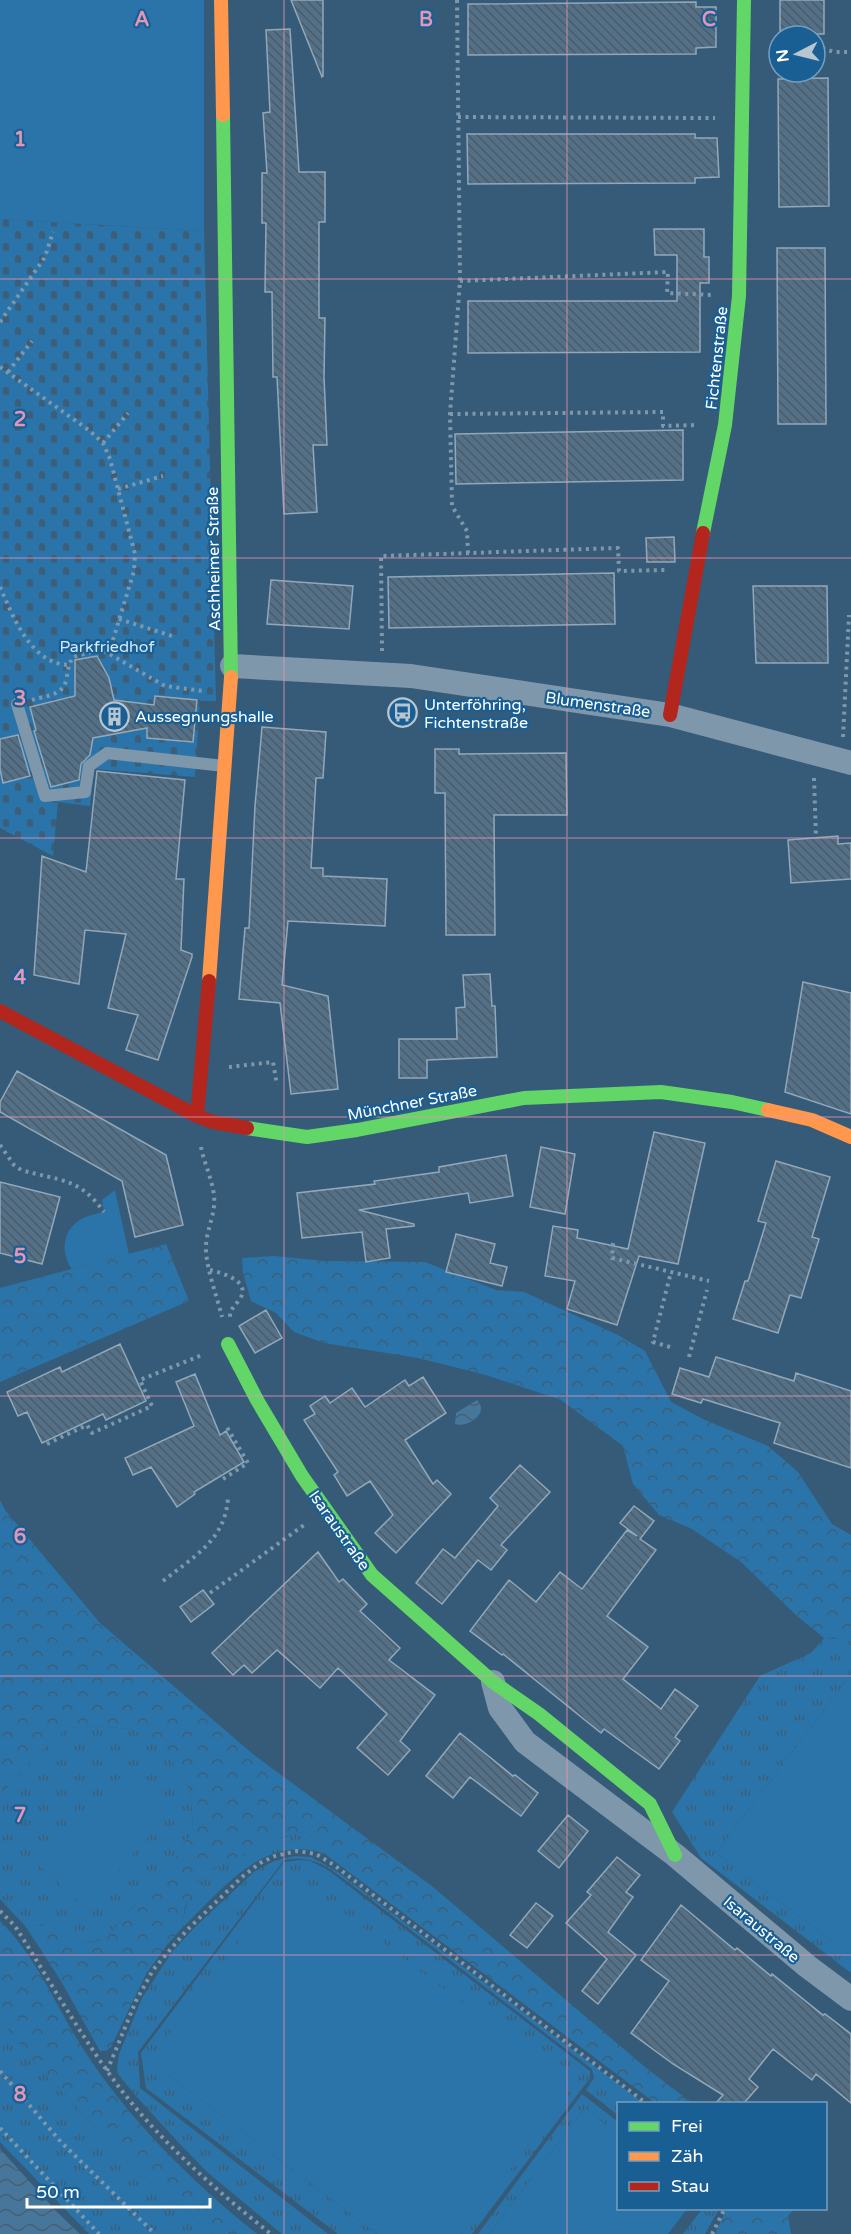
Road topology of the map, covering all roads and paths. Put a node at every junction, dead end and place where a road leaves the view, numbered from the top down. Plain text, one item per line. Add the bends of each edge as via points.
1 (221, 0) edge
2 (457, 0) edge
3 (744, 0) edge
4 (827, 50) edge
5 (851, 52) edge
6 (458, 117) junction
7 (743, 118) junction
8 (53, 232) dead end
9 (460, 282) junction
10 (739, 296) junction
11 (0, 322) edge
12 (32, 341) dead end
13 (0, 367) edge
14 (8, 372) junction
15 (128, 413) dead end
16 (450, 414) junction
17 (725, 425) junction
18 (103, 443) junction
19 (163, 476) dead end
20 (118, 489) junction
21 (468, 553) junction
22 (696, 569) junction
23 (0, 587) edge
24 (849, 615) dead end
25 (119, 619) junction
26 (176, 637) dead end
27 (109, 653) junction
28 (68, 665) junction
29 (232, 666) junction
30 (383, 673) junction
31 (231, 692) junction
32 (17, 704) joint
33 (670, 715) junction
34 (847, 753) edge
35 (225, 766) junction
36 (814, 778) dead end
37 (816, 838) dead end
38 (0, 1011) edge
39 (223, 1067) dead end
40 (277, 1085) dead end
41 (197, 1116) junction
42 (851, 1137) edge
43 (200, 1140) dead end
44 (0, 1145) edge
45 (104, 1212) dead end
46 (613, 1243) dead end
47 (210, 1270) junction
48 (671, 1272) junction
49 (709, 1281) dead end
50 (707, 1290) dead end
51 (230, 1320) dead end
52 (223, 1322) dead end
53 (228, 1344) dead end
54 (670, 1347) dead end
55 (689, 1357) dead end
56 (184, 1362) dead end
57 (225, 1424) dead end
58 (47, 1444) dead end
59 (223, 1479) dead end
60 (228, 1497) dead end
61 (306, 1524) dead end
62 (163, 1581) dead end
63 (210, 1593) dead end
64 (493, 1682) joint
65 (0, 1911) edge
66 (851, 2000) edge
67 (0, 2071) edge
68 (107, 2071) junction
69 (646, 2102) edge
70 (0, 2128) edge
71 (724, 2210) edge
72 (99, 2234) edge
73 (155, 2234) edge
74 (271, 2234) edge
75 (712, 2234) edge

1 - 29 street, Aschheimer Straße
2 - 6 path
3 - 7 street, Fichtenstraße
4 - 5 path
6 - 7 path
6 - 9 path
7 - 10 street, Fichtenstraße
8 - 11 path via 45,257
9 - 10 path via 668,272 667,293
9 - 16 path
10 - 17 street, Fichtenstraße
12 - 14 path
13 - 14 path
14 - 18 path
15 - 18 path
16 - 17 path via 663,412 663,426
16 - 21 path via 452,506 467,531
17 - 22 street, Fichtenstraße
18 - 20 path
19 - 20 path
20 - 25 path via 135,554 134,571
21 - 22 path via 618,548 619,571
21 - 30 path via 381,556
22 - 33 street, Fichtenstraße
23 - 28 path via 21,631 36,650
24 - 34 path
25 - 26 path
25 - 27 path
27 - 28 path via 84,653 73,657
27 - 31 path via 171,688
28 - 32 path via 63,690
29 - 30 street, Blumenstraße
29 - 31 street, Aschheimer Straße
30 - 33 street, Blumenstraße
31 - 35 street, Aschheimer Straße
32 - 35 lane via 45,795 85,792 89,766 107,753
33 - 34 street, Blumenstraße
35 - 41 street, Aschheimer Straße
36 - 37 path
38 - 41 street, Münchner Straße
39 - 40 path via 273,1062
41 - 42 street, Münchner Straße via 307,1137 524,1098 654,1091 732,1102 812,1120
43 - 47 path via 214,1198 206,1243
44 - 45 path via 21,1170 78,1186
46 - 48 path via 612,1258
47 - 51 path via 228,1275 241,1286 242,1293 230,1312
47 - 52 path
48 - 49 path
48 - 54 path via 653,1342
50 - 55 path
53 - 64 street, Isaraustraße via 302,1476 372,1575
56 - 58 path via 140,1380 152,1406 92,1432 87,1425
57 - 59 path via 248,1463
60 - 62 path via 228,1512 213,1541
61 - 63 path
64 - 66 street, Isaraustraße via 500,1708 525,1742 675,1856
65 - 68 path via 15,1926
67 - 73 path via 61,2142
68 - 69 path via 136,2001 169,1949 260,1863 297,1851 316,1854 334,1865
68 - 74 path via 169,2143
70 - 72 path
71 - 75 path

